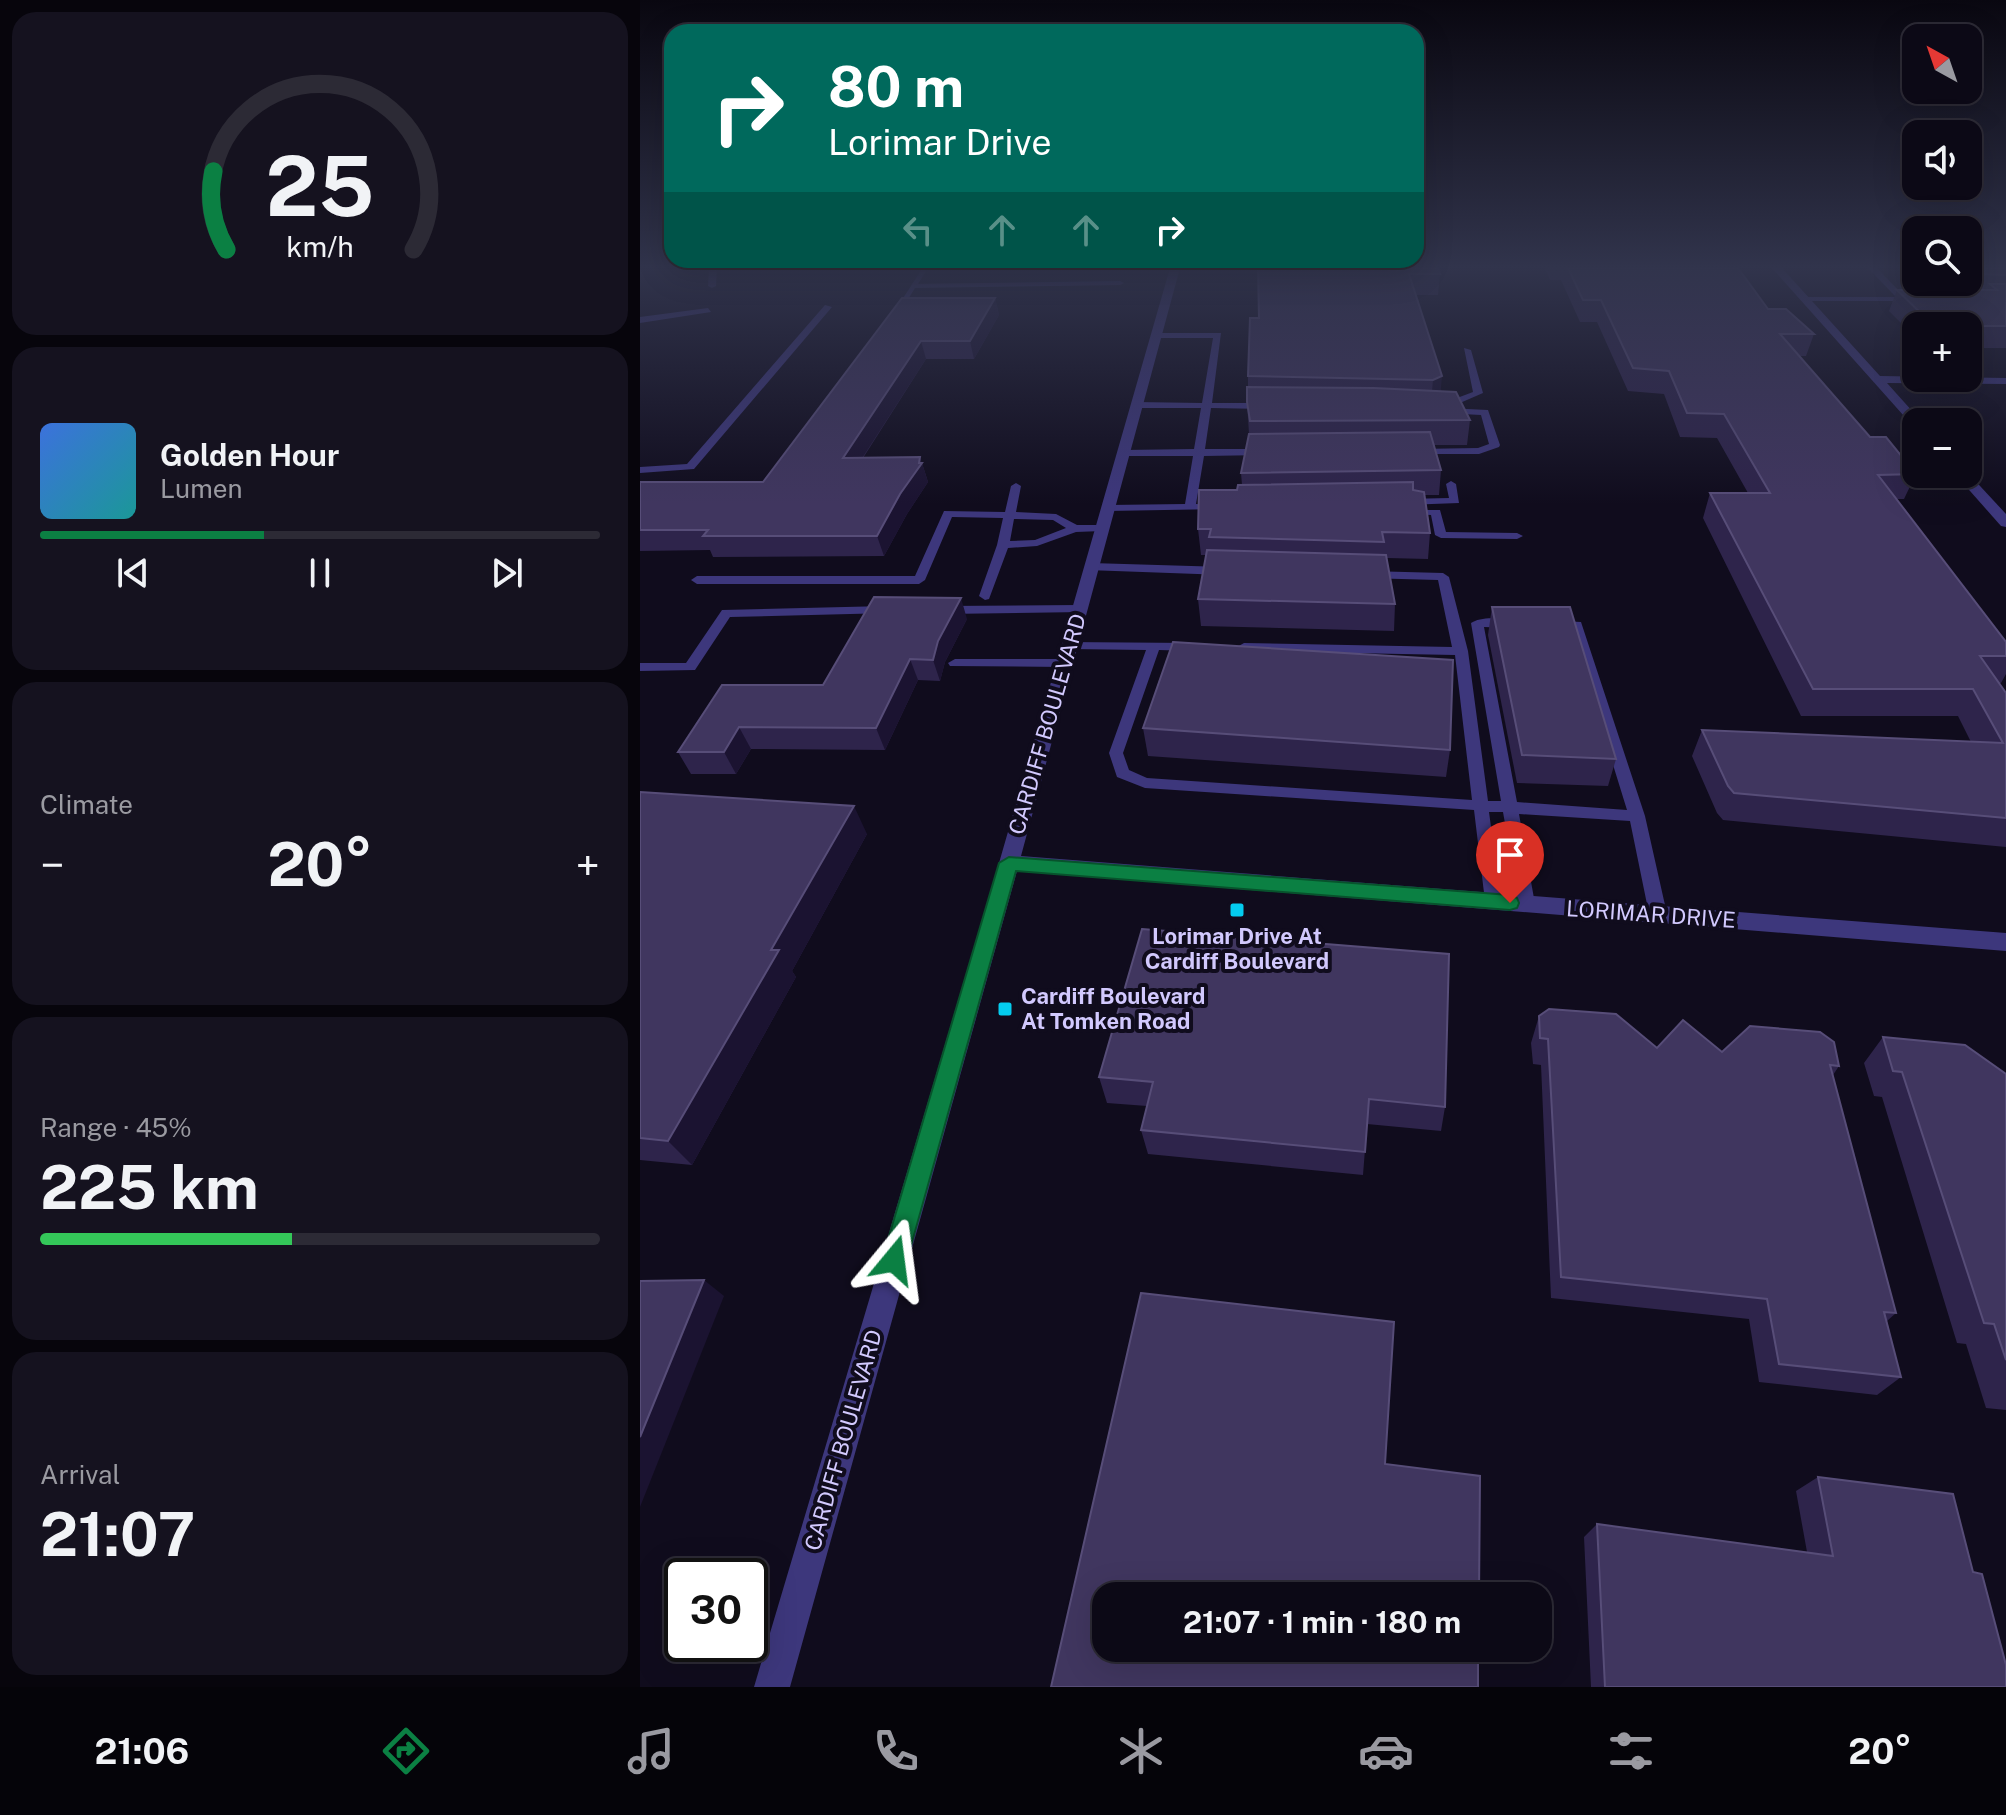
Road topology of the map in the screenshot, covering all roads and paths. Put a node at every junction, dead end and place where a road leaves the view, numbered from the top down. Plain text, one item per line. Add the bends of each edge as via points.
1 (794, 347) edge
2 (1153, 347) edge
3 (1216, 347) edge
4 (1848, 347) edge
5 (1467, 350) dead end
6 (1877, 379) junction
7 (2006, 381) edge
8 (1136, 405) junction
9 (1205, 406) junction
10 (1283, 406) edge
11 (1903, 408) edge
12 (1198, 452) junction
13 (1276, 452) edge
14 (1401, 452) edge
15 (1123, 453) junction
16 (640, 470) edge
17 (1451, 484) dead end
18 (1016, 486) dead end
19 (1975, 488) edge
20 (1235, 506) edge
21 (1190, 507) junction
22 (1108, 508) junction
23 (1009, 516) junction
24 (2006, 523) edge
25 (1102, 528) junction
26 (1075, 529) junction
27 (1517, 536) dead end
28 (1003, 545) junction
29 (1091, 567) junction
30 (1237, 571) edge
31 (1348, 574) edge
32 (697, 580) dead end
33 (985, 596) dead end
34 (1079, 609) junction
35 (897, 610) edge
36 (928, 610) edge
37 (1519, 624) edge
38 (1547, 624) edge
39 (1070, 645) junction
40 (1154, 646) junction
41 (1200, 647) edge
42 (1230, 647) edge
43 (1459, 650) junction
44 (955, 663) dead end
45 (1065, 663) junction
46 (640, 667) edge
47 (1481, 807) junction
48 (1511, 809) junction
49 (1637, 816) junction
50 (1009, 863) junction
51 (1493, 901) junction
52 (1527, 904) junction
53 (1658, 914) junction
54 (2006, 942) edge
55 (772, 1687) edge

1 - 16 lane via 690,467
2 - 8 street, CARDIFF BOULEVARD
3 - 9 lane
4 - 6 street
5 - 14 lane via 1478,393 1427,407 1485,412 1495,445 1479,451
6 - 7 street
6 - 11 street
8 - 9 lane
8 - 15 street, CARDIFF BOULEVARD
9 - 10 lane
9 - 12 lane
12 - 13 lane
12 - 15 lane
12 - 21 lane
15 - 22 street, CARDIFF BOULEVARD
17 - 27 lane via 1455,501 1391,507 1436,512 1441,535
18 - 23 lane
19 - 24 street
20 - 21 lane
21 - 22 lane
22 - 25 street, CARDIFF BOULEVARD
23 - 26 lane via 1056,517
23 - 28 lane
23 - 32 lane via 948,513 919,580
25 - 26 lane
25 - 29 street, CARDIFF BOULEVARD
26 - 28 lane via 1037,543
28 - 33 lane
29 - 30 lane
29 - 34 street, CARDIFF BOULEVARD
31 - 43 lane via 1443,577
34 - 36 lane
34 - 39 street, CARDIFF BOULEVARD
35 - 46 lane via 726,613 690,667
37 - 48 lane via 1477,623
38 - 49 lane via 1576,625
39 - 40 lane
39 - 45 street, CARDIFF BOULEVARD
40 - 41 lane
40 - 47 lane via 1116,753 1122,773 1145,783
42 - 43 lane
43 - 47 lane
44 - 45 lane
45 - 50 street, CARDIFF BOULEVARD
47 - 48 lane
47 - 51 lane
48 - 49 lane
48 - 52 lane
49 - 53 lane
50 - 51 street, LORIMAR DRIVE
50 - 55 street, CARDIFF BOULEVARD
51 - 52 street, LORIMAR DRIVE
52 - 53 street, LORIMAR DRIVE
53 - 54 street, LORIMAR DRIVE

